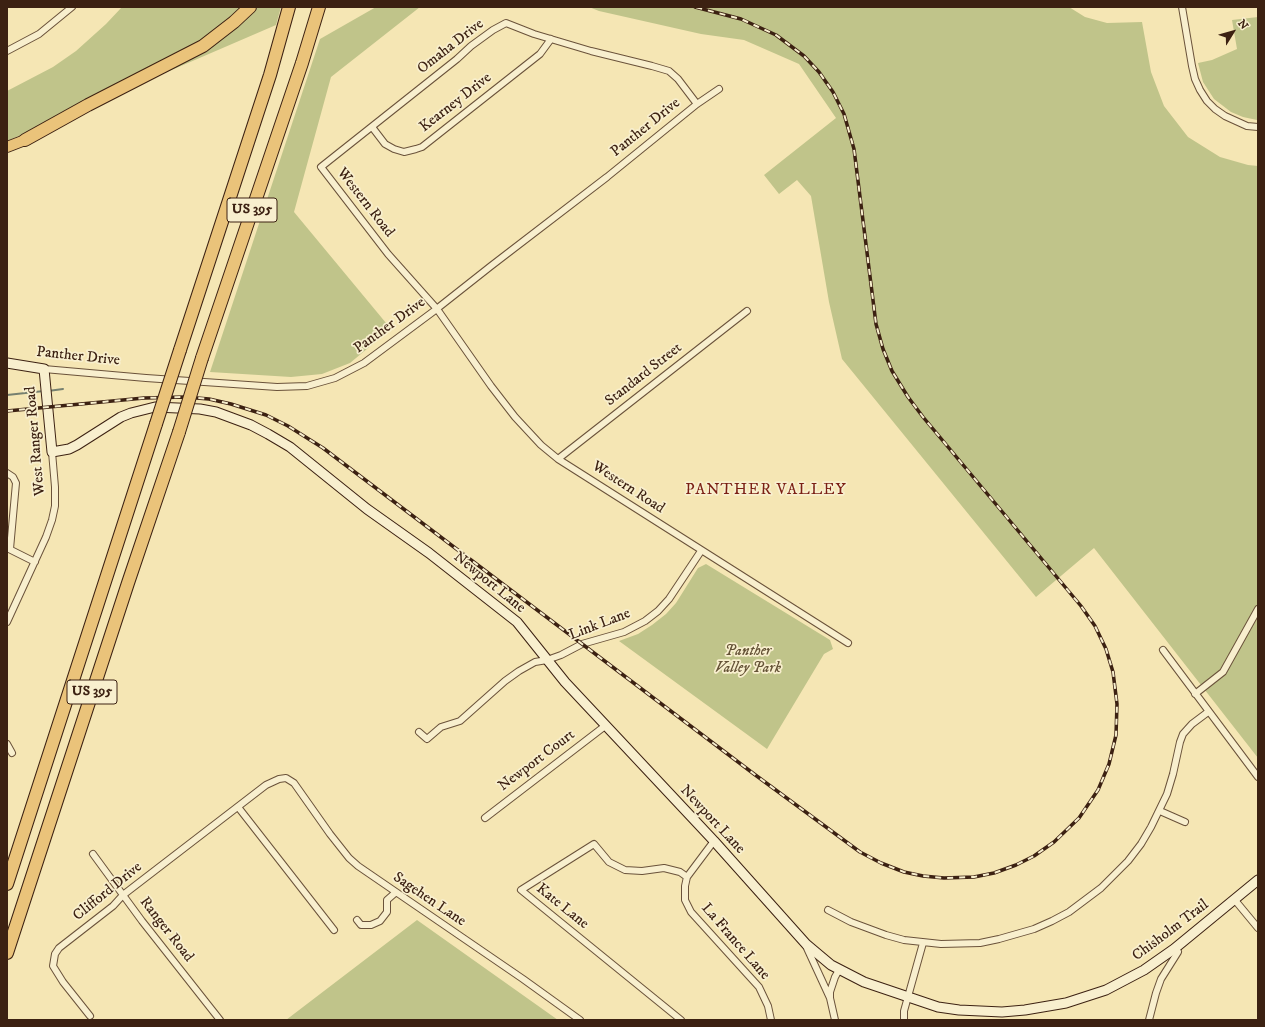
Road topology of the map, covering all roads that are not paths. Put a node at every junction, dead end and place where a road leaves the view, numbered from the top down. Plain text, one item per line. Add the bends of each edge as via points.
1 (72, 7) edge
2 (250, 7) edge
3 (289, 7) edge
4 (319, 7) edge
5 (1182, 7) edge
6 (551, 39) junction
7 (7, 51) edge
8 (719, 89) dead end
9 (697, 104) junction
10 (372, 127) junction
11 (1258, 127) edge
12 (25, 140) joint
13 (7, 147) edge
14 (321, 167) joint
15 (437, 309) junction
16 (747, 311) dead end
17 (7, 363) edge
18 (44, 369) junction
19 (52, 452) junction
20 (558, 459) junction
21 (7, 473) edge
22 (9, 548) edge
23 (701, 550) junction
24 (35, 562) junction
25 (1258, 609) edge
26 (7, 622) edge
27 (848, 643) dead end
28 (1163, 650) dead end
29 (547, 660) junction
30 (1195, 694) junction
31 (1208, 712) junction
32 (605, 726) junction
33 (419, 732) dead end
34 (7, 744) edge
35 (12, 753) dead end
36 (1258, 777) edge
37 (286, 778) joint
38 (238, 807) junction
39 (1160, 811) junction
40 (485, 818) dead end
41 (1185, 822) dead end
42 (714, 841) junction
43 (93, 854) dead end
44 (687, 877) junction
45 (1258, 880) edge
46 (7, 884) edge
47 (395, 892) junction
48 (123, 895) junction
49 (1234, 899) junction
50 (828, 910) dead end
51 (357, 920) dead end
52 (1258, 928) edge
53 (334, 930) dead end
54 (923, 943) junction
55 (806, 944) junction
56 (1174, 949) junction
57 (7, 952) edge
58 (839, 970) junction
59 (830, 998) junction
60 (908, 998) junction
61 (90, 1016) dead end
62 (220, 1020) edge
63 (580, 1020) edge
64 (681, 1020) edge
65 (771, 1020) edge
66 (835, 1020) edge
67 (904, 1020) edge
68 (1149, 1020) edge

1 - 7 street via 39,34
2 - 12 highway via 224,31 202,46
3 - 46 highway, US 395, bridge via 270,76
4 - 57 highway, US 395, bridge
5 - 11 street via 1192,66 1200,90 1207,101 1225,116 1247,126
6 - 9 street, Omaha Drive via 669,71
6 - 10 street, Omaha Drive via 506,23 471,46
6 - 10 street, Kearney Drive via 540,54 416,149 404,152 394,149 385,144
8 - 9 street, Panther Drive
9 - 15 street, Panther Drive
10 - 14 street, Omaha Drive
12 - 13 main road
14 - 15 street, Western Road via 388,254
15 - 18 street, Panther Drive via 354,369 325,382 308,386 261,386
15 - 20 street, Western Road via 490,386 515,417
16 - 20 street, Standard Street
17 - 18 street, Panther Drive
18 - 19 street, West Ranger Road
19 - 24 street, West Ranger Road via 55,506
19 - 29 street, Newport Lane via 77,445 121,417 155,407 200,409 241,421 290,447 367,509 473,587 517,622
20 - 23 street, Western Road
21 - 22 street via 16,483
22 - 24 street
23 - 27 street, Western Road
23 - 29 street, Link Lane via 670,599 651,617 624,632 582,644
24 - 26 street, West Ranger Road
25 - 30 street via 1223,672
28 - 30 street
29 - 32 street, Newport Lane
29 - 33 street, Link Lane via 536,662 505,680 460,721 441,727 427,739
30 - 31 street
31 - 36 street
31 - 39 street via 1183,734
32 - 40 street, Newport Court
32 - 42 street, Newport Lane
34 - 35 street
37 - 38 street, Clifford Drive via 270,783
37 - 47 street, Sagehen Lane via 294,783 349,858
38 - 48 street, Clifford Drive
38 - 53 street
39 - 41 street
39 - 54 street via 1141,844 1124,865 1101,888 1069,912 1034,929 999,939 960,944
42 - 44 street
42 - 55 street, Newport Lane
43 - 48 street, Ranger Road
44 - 64 street, Kate Lane via 664,868 625,870 609,862 594,844 521,890
44 - 65 street, La France Lane via 684,893 688,907 759,987
45 - 49 street, Chisholm Trail
47 - 51 street via 387,900 387,912 380,921 361,926
47 - 63 street, Sagehen Lane
48 - 61 street, Clifford Drive via 113,906 59,948 53,961 53,966 63,982
48 - 62 street, Ranger Road
49 - 52 street
49 - 56 street, Chisholm Trail
50 - 54 street via 868,930
54 - 60 street
55 - 58 street, Newport Lane
55 - 59 street
56 - 60 street, Chisholm Trail via 1144,970 1106,990 1046,1007 981,1012 938,1007
56 - 68 street via 1178,952 1161,979
58 - 59 street via 832,984
58 - 60 street, Chisholm Trail
59 - 66 street
60 - 67 street

